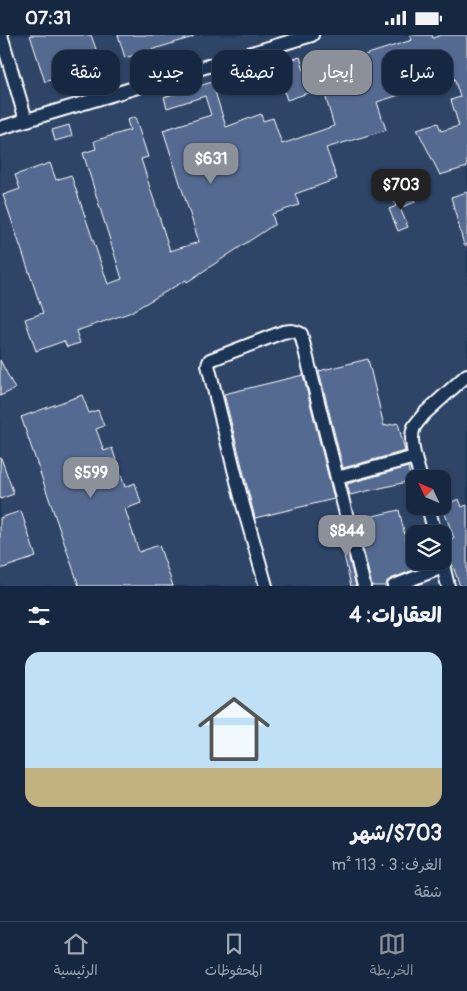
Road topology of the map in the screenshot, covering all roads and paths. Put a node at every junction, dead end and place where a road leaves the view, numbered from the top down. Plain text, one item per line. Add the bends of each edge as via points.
1 (1, 35) edge
2 (312, 35) edge
3 (26, 120) junction
4 (0, 128) edge
5 (467, 375) edge
6 (415, 457) junction
7 (419, 470) edge
8 (337, 478) junction
9 (429, 570) edge
10 (444, 570) edge
11 (266, 586) edge
12 (364, 586) edge
13 (394, 586) edge
14 (448, 586) edge

1 - 3 street
2 - 3 street
3 - 4 street
5 - 6 street via 418,421 412,436
6 - 7 street
6 - 8 street
8 - 11 street via 301,334 283,332 210,360 208,370
8 - 12 street
9 - 13 street
10 - 14 street

